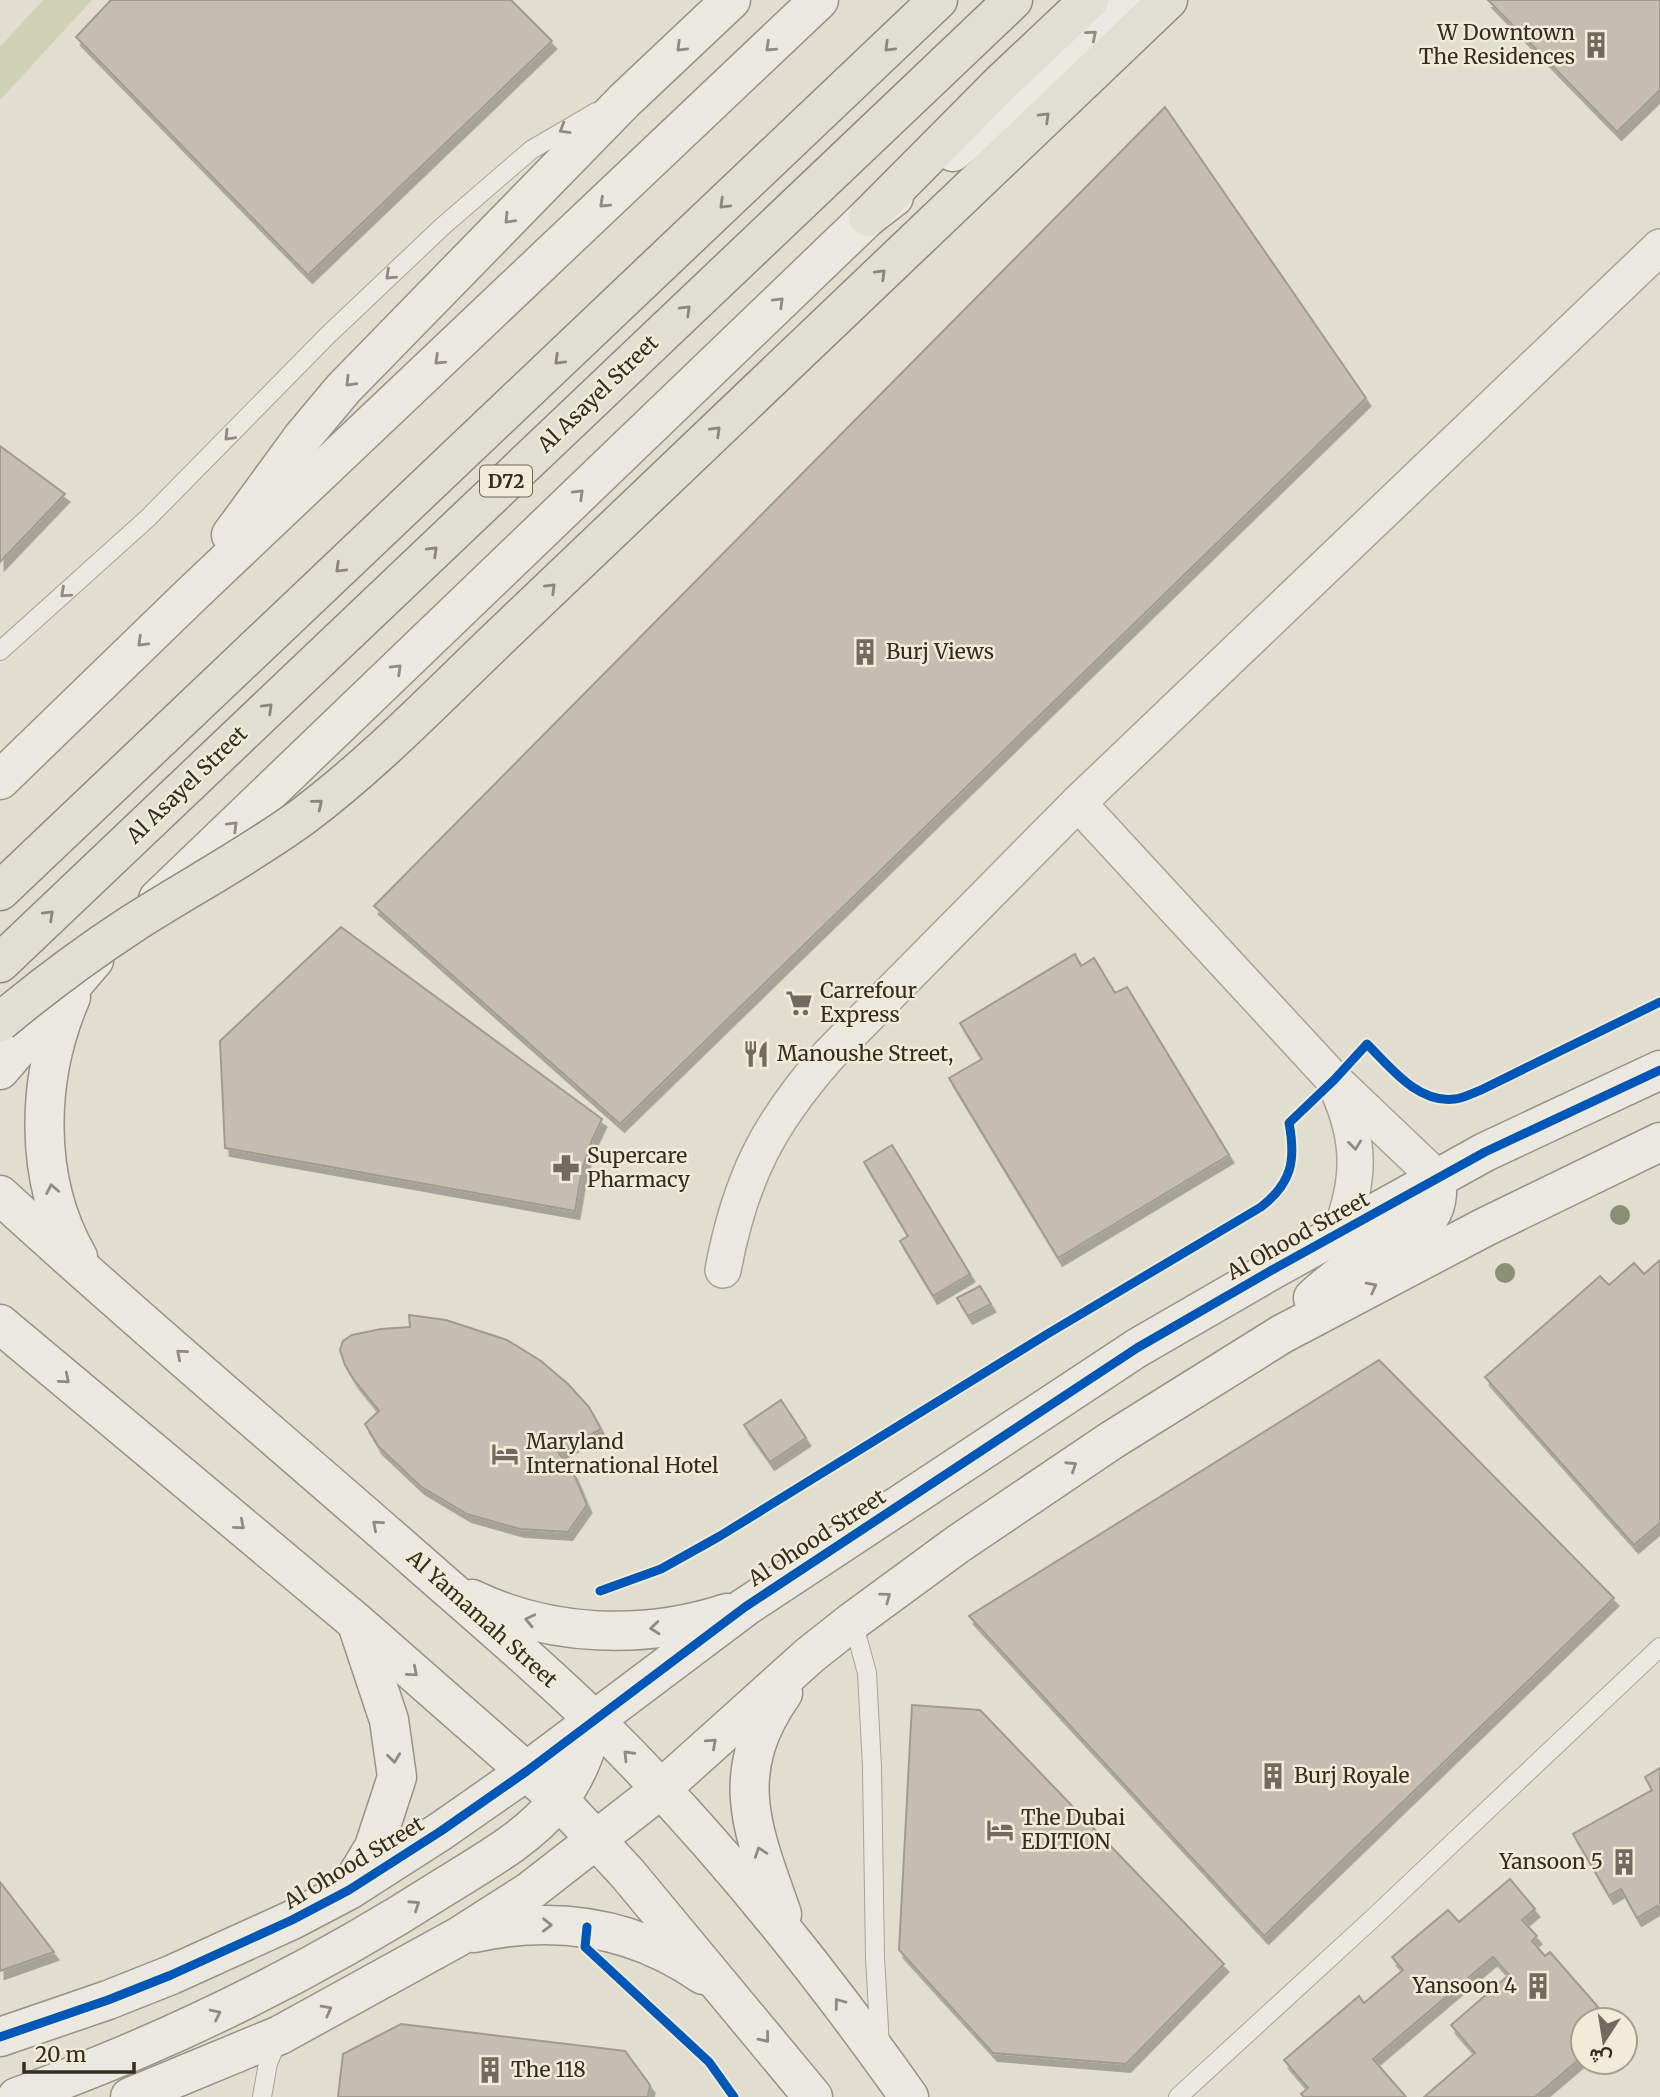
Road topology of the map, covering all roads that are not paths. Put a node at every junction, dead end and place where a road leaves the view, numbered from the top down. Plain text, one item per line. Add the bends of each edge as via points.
1 (731, 0) edge
2 (819, 0) edge
3 (938, 0) edge
4 (1013, 0) edge
5 (1088, 0) edge
6 (1134, 0) edge
7 (1168, 0) edge
8 (625, 100) junction
9 (868, 217) junction
10 (1660, 247) edge
11 (191, 595) junction
12 (0, 651) edge
13 (0, 780) edge
14 (1078, 803) junction
15 (0, 891) edge
16 (0, 962) edge
17 (82, 972) junction
18 (0, 1022) edge
19 (0, 1070) edge
20 (1660, 1070) edge
21 (1334, 1080) junction
22 (1660, 1142) edge
23 (1437, 1178) junction
24 (0, 1195) edge
25 (1340, 1233) junction
26 (723, 1270) dead end
27 (87, 1274) junction
28 (4, 1331) edge
29 (1282, 1334) junction
30 (446, 1587) junction
31 (745, 1607) junction
32 (853, 1621) junction
33 (356, 1622) junction
34 (1660, 1647) edge
35 (810, 1655) junction
36 (595, 1721) junction
37 (527, 1771) junction
38 (661, 1789) junction
39 (559, 1800) junction
40 (598, 1840) junction
41 (349, 1890) junction
42 (458, 1937) junction
43 (790, 1939) junction
44 (728, 1992) junction
45 (280, 2035) junction
46 (0, 2037) edge
47 (881, 2059) junction
48 (74, 2076) junction
49 (0, 2085) edge
50 (17, 2097) edge
51 (130, 2097) edge
52 (261, 2097) edge
53 (813, 2097) edge
54 (909, 2097) edge
55 (1178, 2097) edge

1 -> 8 street
2 -> 11 street
3 -> 15 main road, D72
16 -> 4 main road, Al Asayel Street / D72
5 - 9 main road
9 -> 6 street
18 -> 7 main road, bridge via 92,951 304,815 377,754
8 -> 11 street via 343,389 262,489
8 -> 12 lane via 561,131 493,182 328,335 148,518
17 -> 9 street
10 - 14 street
11 -> 13 street
14 - 21 street
14 - 26 street via 802,1085 778,1118 742,1191
17 - 19 street
27 -> 17 street via 65,1234 51,1192 45,1147 53,1051
20 - 23 street, Al Ohood Street
21 - 23 street
21 -> 25 street via 1350,1117 1356,1150 1354,1185
29 -> 22 street
23 - 25 street, Al Ohood Street
23 - 29 street via 1438,1193 1427,1219 1335,1280
24 - 27 street, Al Yamamah Street
25 - 31 street, Al Ohood Street via 1137,1348
30 -> 27 street, Al Yamamah Street
28 -> 33 street
32 -> 29 street via 1034,1490
31 -> 30 street via 672,1627 597,1631 519,1617
30 - 36 street, Al Yamamah Street
31 - 36 street, Al Ohood Street
32 - 35 street
32 - 47 lane via 867,1673
33 -> 37 street
33 -> 41 street via 389,1720 397,1777 374,1847
34 - 55 lane
38 -> 35 street
43 -> 35 street via 753,1832 748,1784 762,1728
36 - 37 street, Al Ohood Street
38 -> 36 street, Al Yamamah Street
36 - 39 street via 582,1763
37 - 39 street
37 - 41 street, Al Ohood Street
38 - 40 street
38 - 43 street, Al Yamamah Street
39 - 40 street
48 -> 39 street via 182,2030 340,1951 523,1836
40 - 42 street
40 - 44 street
41 - 46 street, Al Ohood Street via 171,1975
42 -> 44 street via 498,1928 587,1927 684,1961
45 -> 42 street
47 -> 43 street, Al Yamamah Street
44 -> 53 street
45 - 51 street
45 - 52 lane
47 - 54 street, Al Yamamah Street
48 - 49 lane
48 - 50 street

